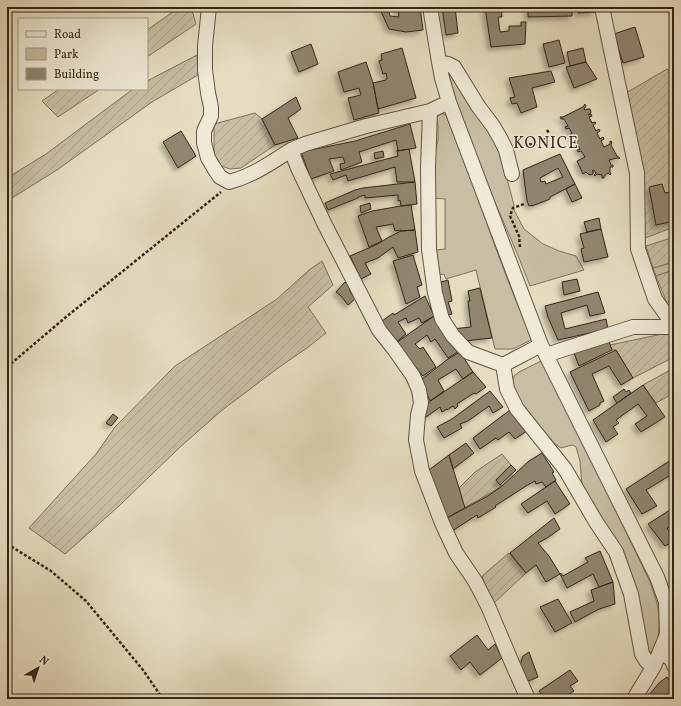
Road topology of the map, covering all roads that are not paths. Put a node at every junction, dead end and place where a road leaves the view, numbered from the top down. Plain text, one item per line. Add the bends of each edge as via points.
1 (209, 7) edge
2 (430, 7) edge
3 (601, 7) edge
4 (439, 62) junction
5 (449, 102) junction
6 (430, 111) junction
7 (291, 150) junction
8 (512, 174) dead end
9 (674, 327) edge
10 (544, 350) junction
11 (503, 365) junction
12 (670, 637) edge
13 (661, 651) junction
14 (654, 666) junction
15 (674, 666) edge
16 (528, 699) edge
17 (634, 699) edge

1 - 7 street via 205,70 211,116 204,131 208,158 220,176 229,182 253,173
2 - 4 street
3 - 9 street via 637,173 638,250 655,299
4 - 5 street
4 - 8 street via 454,67 493,126 506,150
5 - 6 street
5 - 10 street
6 - 7 street via 366,126
6 - 11 street via 429,249 435,294 442,319 468,352
7 - 16 street via 325,225 379,330 413,376 421,403 416,440 422,471 442,523 456,553 488,606
9 - 10 street via 633,326
10 - 11 street
10 - 12 street via 657,577 666,602 667,633
11 - 14 street via 507,389 516,408 565,469 616,552 631,594 642,654 647,662
12 - 13 street
13 - 14 street
13 - 15 street via 672,660
14 - 17 street

